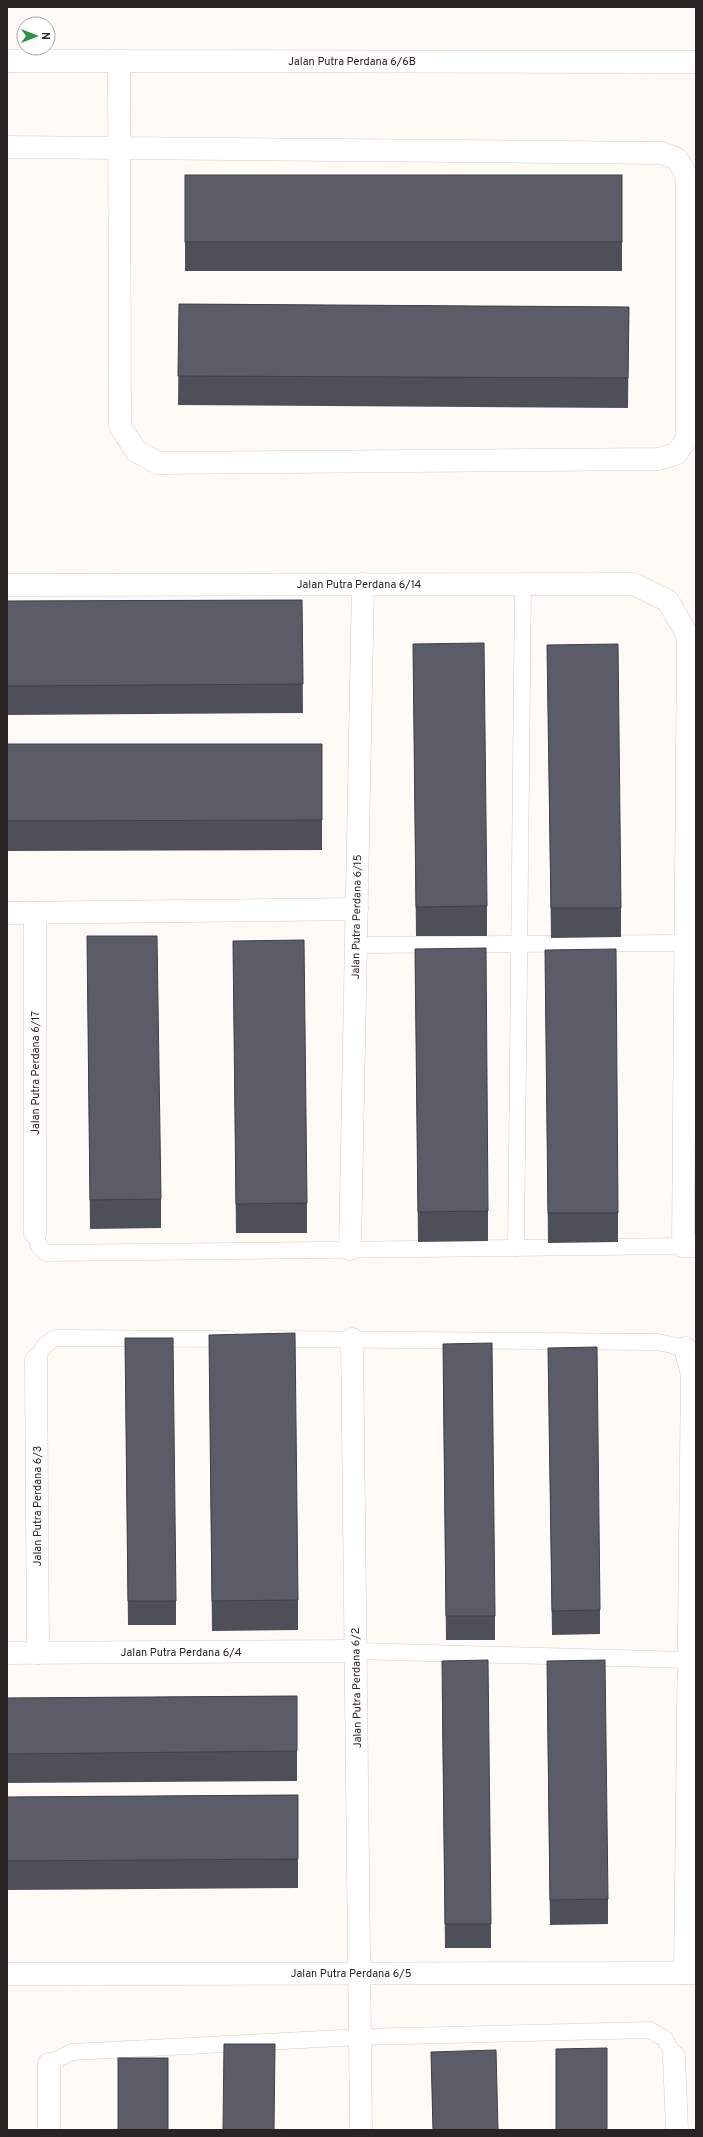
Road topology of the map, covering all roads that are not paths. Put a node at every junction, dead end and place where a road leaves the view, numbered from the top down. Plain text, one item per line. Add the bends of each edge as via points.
1 (7, 61) edge
2 (119, 61) junction
3 (696, 62) edge
4 (7, 147) edge
5 (118, 148) junction
6 (363, 584) junction
7 (523, 584) junction
8 (7, 585) edge
9 (357, 909) junction
10 (7, 913) edge
11 (35, 913) junction
12 (684, 943) junction
13 (520, 944) junction
14 (356, 945) junction
15 (35, 1233) joint
16 (689, 1246) edge
17 (516, 1248) junction
18 (350, 1250) junction
19 (352, 1339) junction
20 (685, 1348) joint
21 (36, 1360) joint
22 (356, 1651) junction
23 (7, 1653) edge
24 (38, 1653) junction
25 (688, 1660) junction
26 (359, 1973) junction
27 (690, 1973) edge
28 (7, 1974) edge
29 (360, 2037) junction
30 (674, 2056) joint
31 (48, 2064) joint
32 (49, 2130) edge
33 (361, 2130) edge
34 (678, 2130) edge

1 - 2 street, Jalan Putra Perdana 6/6B
2 - 3 street, Jalan Putra Perdana 6/6B
2 - 5 street
4 - 5 street
5 - 5 street via 120,426 136,451 158,463 658,459 676,454 687,439 687,176 677,159 662,153
6 - 7 street, Jalan Putra Perdana 6/14
6 - 8 street, Jalan Putra Perdana 6/14
6 - 9 street, Jalan Putra Perdana 6/15
7 - 12 street, Jalan Putra Perdana 6/14 via 634,584 668,601 688,636
7 - 13 lane
9 - 11 street
9 - 14 street, Jalan Putra Perdana 6/15
10 - 11 street
11 - 15 street, Jalan Putra Perdana 6/17
12 - 13 lane
12 - 16 street
13 - 14 lane
13 - 17 lane
14 - 18 street, Jalan Putra Perdana 6/15
15 - 18 lane via 38,1246 46,1253
16 - 17 lane
17 - 18 lane
19 - 20 lane via 658,1342
19 - 21 lane via 55,1338 44,1346
19 - 22 street, Jalan Putra Perdana 6/2
20 - 25 street via 692,1374
21 - 24 street, Jalan Putra Perdana 6/3
22 - 24 street, Jalan Putra Perdana 6/4
22 - 25 lane
22 - 26 street, Jalan Putra Perdana 6/2
23 - 24 street, Jalan Putra Perdana 6/4
25 - 27 street
26 - 27 street, Jalan Putra Perdana 6/5
26 - 28 street, Jalan Putra Perdana 6/5
26 - 29 street, Jalan Putra Perdana 6/2
29 - 30 lane via 650,2030 664,2039
29 - 31 lane via 72,2052
29 - 33 street, Jalan Putra Perdana 6/2
30 - 34 street
31 - 32 street

